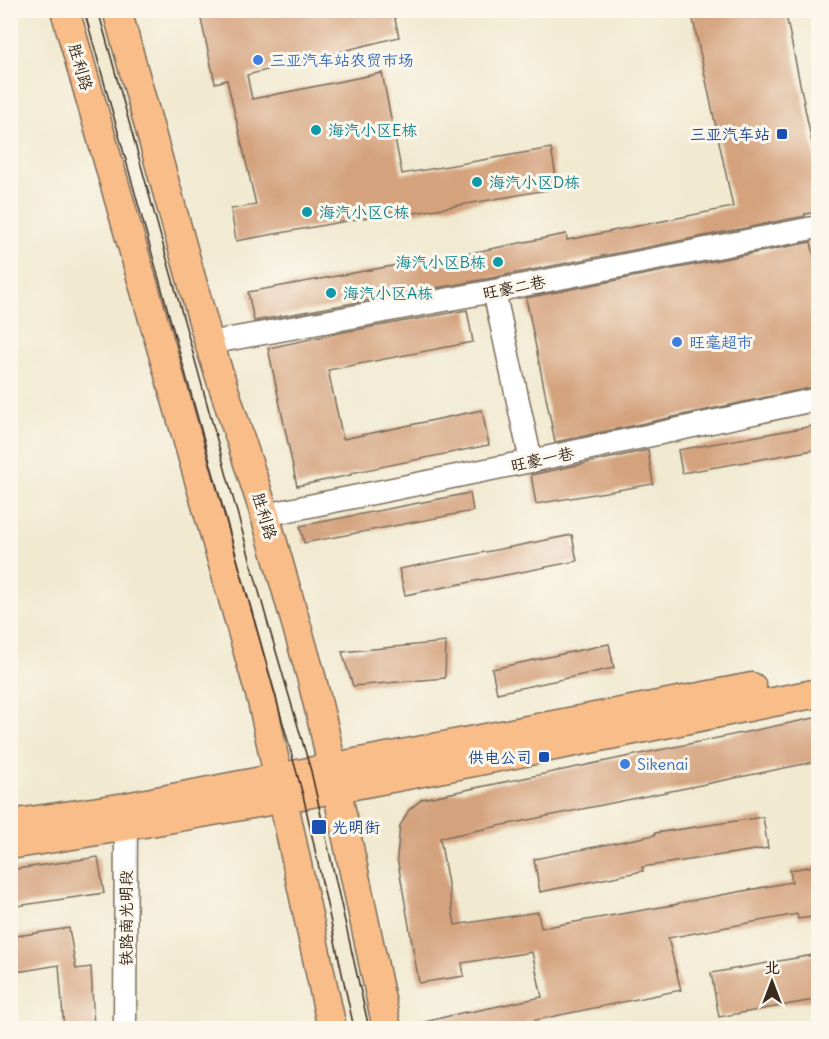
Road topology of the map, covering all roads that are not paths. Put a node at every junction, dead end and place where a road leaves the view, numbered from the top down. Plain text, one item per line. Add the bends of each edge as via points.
1 (66, 10) edge
2 (117, 10) edge
3 (819, 227) edge
4 (494, 291) junction
5 (209, 343) junction
6 (819, 399) edge
7 (531, 461) junction
8 (265, 515) junction
9 (819, 674) edge
10 (819, 693) edge
11 (334, 778) junction
12 (281, 788) junction
13 (126, 817) junction
14 (10, 824) edge
15 (10, 846) edge
16 (125, 1029) edge
17 (332, 1029) edge
18 (387, 1029) edge

1 - 12 main road, 胜利路 via 262,702
2 - 5 main road, 胜利路
3 - 4 street, 旺豪二巷
4 - 5 street, 旺豪二巷
4 - 7 street
5 - 8 main road, 胜利路
6 - 7 street, 旺豪一巷
7 - 8 street, 旺豪一巷
8 - 11 main road, 胜利路 via 311,676
9 - 11 main road
10 - 11 main road
11 - 12 main road
11 - 18 main road, 胜利路
12 - 13 main road
12 - 17 main road, 胜利路
13 - 14 main road
13 - 15 main road
13 - 16 street, 铁路南光明段

